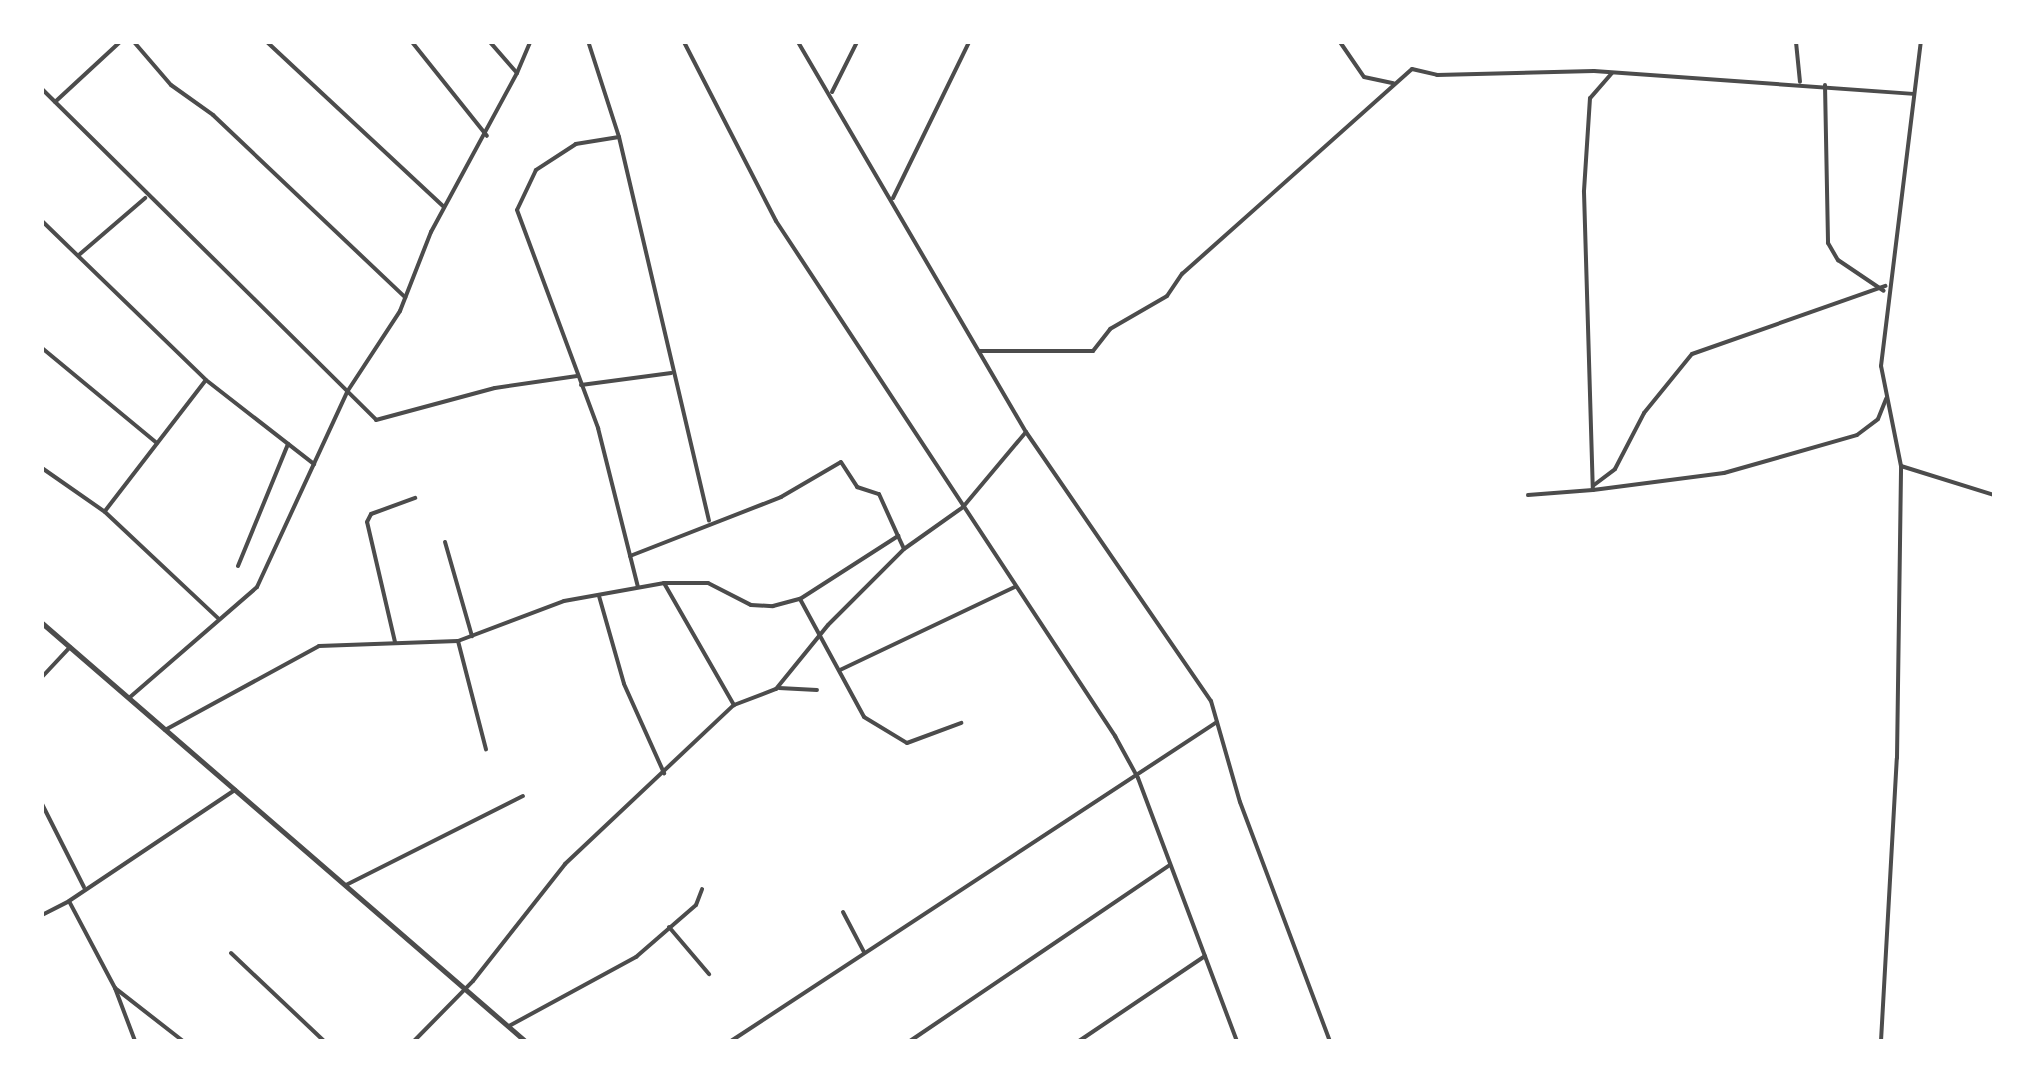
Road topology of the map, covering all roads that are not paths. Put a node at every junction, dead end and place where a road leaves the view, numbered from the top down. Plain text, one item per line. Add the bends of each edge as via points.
1 (120, 42) edge
2 (134, 42) edge
3 (267, 42) edge
4 (412, 42) edge
5 (490, 42) edge
6 (530, 42) edge
7 (684, 42) edge
8 (798, 42) edge
9 (857, 42) edge
10 (969, 42) edge
11 (1340, 42) edge
12 (1796, 42) edge
13 (1921, 42) edge
14 (589, 44) edge
15 (1614, 72) junction
16 (517, 73) junction
17 (1800, 82) junction
18 (1393, 83) junction
19 (1825, 84) junction
20 (42, 89) edge
21 (832, 92) junction
22 (1913, 94) junction
23 (55, 102) junction
24 (487, 136) junction
25 (619, 137) junction
26 (145, 198) junction
27 (893, 198) junction
28 (444, 207) junction
29 (42, 221) edge
30 (80, 254) junction
31 (1889, 272) junction
32 (1884, 291) junction
33 (405, 297) junction
34 (42, 348) edge
35 (980, 351) junction
36 (1881, 366) junction
37 (671, 373) junction
38 (577, 376) junction
39 (206, 380) junction
40 (581, 385) junction
41 (347, 392) junction
42 (1026, 432) junction
43 (157, 443) junction
44 (288, 444) junction
45 (314, 464) junction
46 (1901, 466) junction
47 (42, 468) edge
48 (1593, 487) junction
49 (1528, 495) dead end
50 (1994, 495) edge
51 (415, 498) dead end
52 (963, 507) junction
53 (105, 512) junction
54 (709, 521) junction
55 (898, 536) junction
56 (445, 542) dead end
57 (904, 549) junction
58 (630, 556) junction
59 (238, 566) dead end
60 (664, 583) junction
61 (638, 587) junction
62 (1015, 587) junction
63 (599, 596) junction
64 (800, 599) junction
65 (218, 618) junction
66 (42, 623) edge
67 (824, 634) junction
68 (472, 636) junction
69 (458, 641) junction
70 (395, 642) junction
71 (70, 647) junction
72 (840, 670) junction
73 (42, 677) edge
74 (776, 689) junction
75 (817, 690) dead end
76 (129, 698) junction
77 (734, 705) junction
78 (1217, 722) junction
79 (961, 723) dead end
80 (165, 730) junction
81 (486, 749) dead end
82 (664, 773) junction
83 (1138, 778) junction
84 (235, 790) junction
85 (523, 796) dead end
86 (42, 804) edge
87 (1171, 865) junction
88 (346, 885) junction
89 (84, 887) junction
90 (702, 889) dead end
91 (69, 901) junction
92 (843, 912) dead end
93 (42, 915) edge
94 (669, 927) junction
95 (864, 952) junction
96 (231, 953) dead end
97 (1205, 956) junction
98 (709, 974) dead end
99 (115, 988) junction
100 (467, 989) junction
101 (509, 1026) junction
102 (135, 1041) edge
103 (183, 1041) edge
104 (324, 1041) edge
105 (414, 1041) edge
106 (525, 1041) edge
107 (731, 1041) edge
108 (910, 1041) edge
109 (1079, 1041) edge
110 (1237, 1041) edge
111 (1330, 1041) edge
112 (1881, 1041) edge

1 - 23 street
2 - 33 street via 171,85 213,115
3 - 28 street
4 - 24 street
5 - 16 street
6 - 16 street
7 - 52 street via 776,221
8 - 21 street
9 - 21 street
10 - 27 street
11 - 18 street via 1364,77
12 - 17 street
13 - 22 street
14 - 25 street
15 - 17 street
15 - 18 street via 1412,69
15 - 48 street via 1590,98 1585,176
16 - 24 street
17 - 19 street
18 - 35 street via 1182,274 1167,296 1110,329 1093,351
19 - 22 street
19 - 32 street via 1828,243 1838,260
20 - 23 street
21 - 27 street
22 - 31 street
23 - 26 street
24 - 28 street
25 - 37 street
25 - 38 street via 576,144 536,170 517,204
26 - 30 street
26 - 41 street via 217,256
27 - 35 street
28 - 33 street
29 - 30 street
30 - 39 street
31 - 32 street
31 - 36 street
32 - 48 street via 1827,303 1692,354 1644,413 1615,469
33 - 41 street
34 - 43 street
35 - 42 street
36 - 46 street
36 - 48 street via 1887,404 1857,435 1724,473
37 - 40 street
37 - 54 street
38 - 40 street
38 - 41 street via 495,388 376,420
39 - 43 street
39 - 44 street
40 - 58 street
41 - 45 street
42 - 52 street
42 - 78 street via 1211,701
43 - 53 street
44 - 45 street
44 - 59 street
45 - 65 street via 257,587
46 - 50 street
46 - 112 street via 1897,758
47 - 53 street
48 - 49 street
51 - 70 street via 371,514 367,522
52 - 57 street
52 - 62 street
53 - 65 street
54 - 55 street via 781,497 841,462 857,487 879,494
54 - 58 street
55 - 57 street
55 - 64 street
56 - 68 street
57 - 67 street
58 - 61 street
60 - 61 street
60 - 64 street via 708,583 759,606
60 - 77 street
61 - 63 street
62 - 72 street
62 - 83 street
63 - 68 street via 533,610
63 - 82 street via 624,684
64 - 67 street
65 - 76 street
66 - 71 street
67 - 72 street
67 - 74 street
68 - 69 street
69 - 70 street
69 - 81 street
70 - 80 street via 319,646
71 - 73 street
71 - 76 street
72 - 79 street via 860,714 901,741
74 - 75 street
74 - 77 street
76 - 80 street
77 - 82 street
78 - 83 street
78 - 111 street
80 - 84 street
82 - 100 street via 565,864
83 - 87 street
83 - 95 street
84 - 88 street
84 - 89 street
85 - 88 street
86 - 89 street
87 - 97 street
87 - 108 street
88 - 100 street
89 - 91 street
90 - 94 street via 696,905
91 - 93 street
91 - 99 street
92 - 95 street
94 - 98 street
94 - 101 street via 636,957
95 - 107 street
96 - 104 street
97 - 109 street
97 - 110 street
99 - 102 street
99 - 103 street
100 - 101 street
100 - 105 street
101 - 106 street

